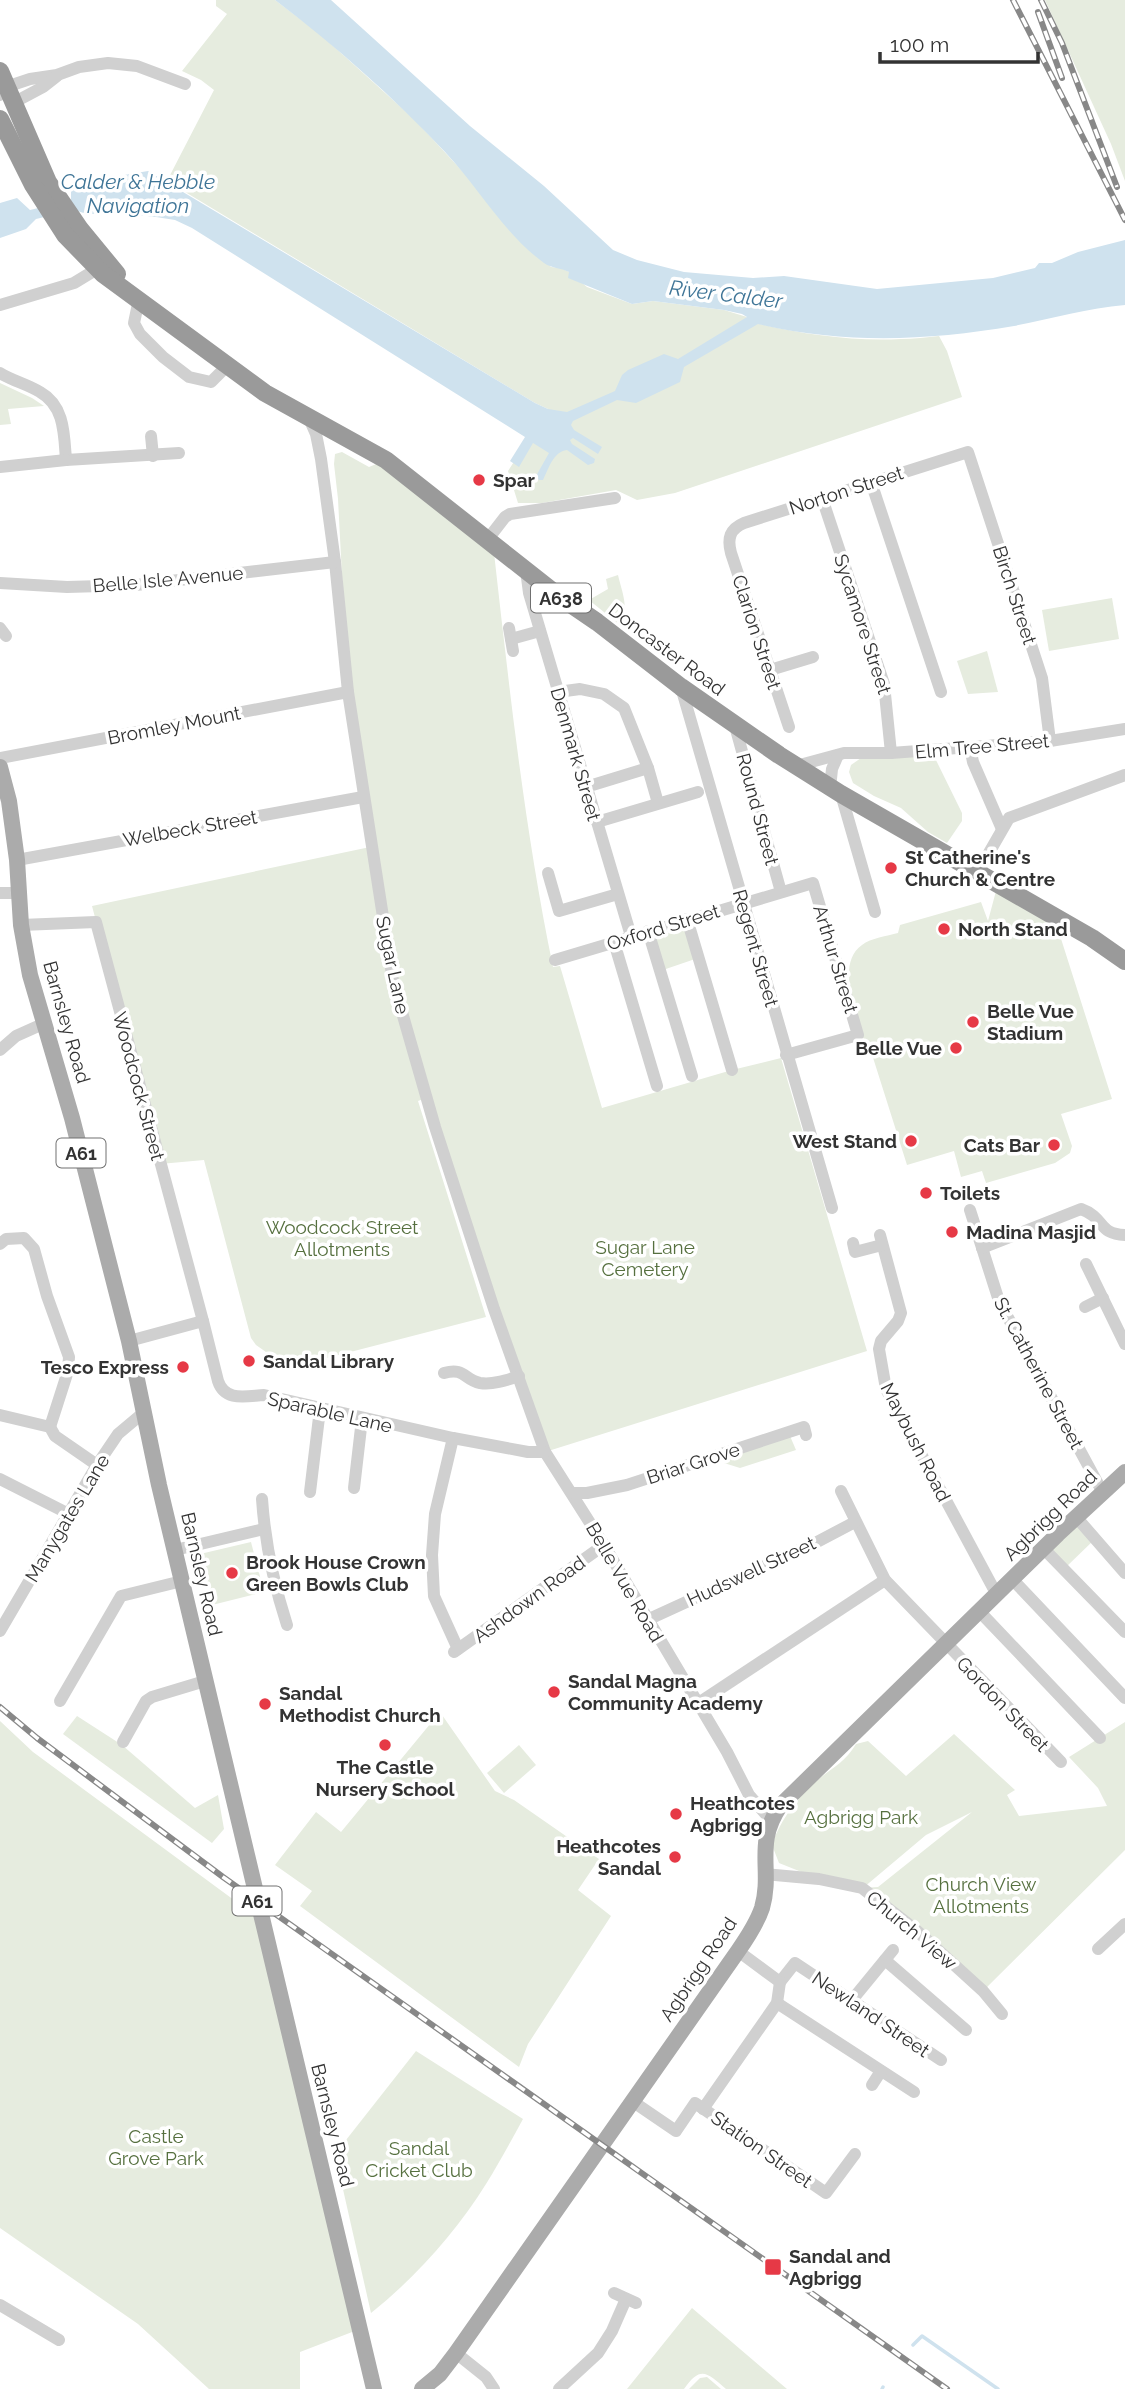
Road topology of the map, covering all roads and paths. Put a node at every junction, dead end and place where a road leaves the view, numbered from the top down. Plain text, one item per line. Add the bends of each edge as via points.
1 (185, 83) dead end
2 (5, 89) edge
3 (0, 118) edge
4 (40, 184) junction
5 (72, 232) junction
6 (97, 269) junction
7 (137, 297) junction
8 (0, 305) edge
9 (228, 365) junction
10 (0, 373) edge
11 (307, 416) junction
12 (151, 436) dead end
13 (348, 439) junction
14 (968, 452) joint
15 (179, 453) dead end
16 (153, 456) junction
17 (321, 459) junction
18 (66, 460) junction
19 (0, 467) edge
20 (871, 482) junction
21 (615, 498) dead end
22 (822, 498) junction
23 (729, 536) joint
24 (488, 539) junction
25 (335, 562) junction
26 (526, 570) junction
27 (0, 583) edge
28 (540, 631) junction
29 (511, 639) dead end
30 (813, 657) dead end
31 (770, 670) junction
32 (681, 687) junction
33 (348, 692) junction
34 (558, 692) junction
35 (941, 692) dead end
36 (735, 726) junction
37 (789, 727) dead end
38 (1125, 729) edge
39 (1050, 741) junction
40 (970, 747) junction
41 (891, 753) junction
42 (838, 755) junction
43 (0, 758) edge
44 (796, 766) junction
45 (0, 767) edge
46 (648, 768) junction
47 (1125, 775) edge
48 (586, 787) junction
49 (704, 790) junction
50 (836, 791) junction
51 (363, 797) junction
52 (657, 803) junction
53 (597, 822) junction
54 (1002, 830) junction
55 (17, 860) junction
56 (982, 864) dead end
57 (548, 873) dead end
58 (813, 883) joint
59 (781, 892) junction
60 (0, 893) edge
61 (19, 893) junction
62 (618, 894) junction
63 (743, 903) junction
64 (875, 912) dead end
65 (687, 919) junction
66 (22, 925) junction
67 (648, 931) junction
68 (631, 936) junction
69 (614, 942) junction
70 (555, 960) dead end
71 (1125, 961) edge
72 (45, 1023) junction
73 (0, 1050) edge
74 (786, 1055) junction
75 (732, 1070) dead end
76 (692, 1076) dead end
77 (657, 1086) dead end
78 (832, 1208) dead end
79 (970, 1210) dead end
80 (1125, 1235) edge
81 (853, 1242) dead end
82 (0, 1244) edge
83 (982, 1248) junction
84 (1086, 1264) dead end
85 (1103, 1298) junction
86 (1086, 1307) dead end
87 (203, 1321) junction
88 (129, 1340) junction
89 (1125, 1344) edge
90 (444, 1373) dead end
91 (519, 1376) junction
92 (320, 1409) junction
93 (143, 1413) junction
94 (0, 1415) edge
95 (362, 1419) junction
96 (50, 1427) junction
97 (806, 1435) dead end
98 (453, 1438) junction
99 (545, 1452) junction
100 (97, 1465) junction
101 (1125, 1472) edge
102 (0, 1479) edge
103 (354, 1489) dead end
104 (841, 1491) dead end
105 (310, 1492) dead end
106 (572, 1493) junction
107 (1103, 1493) junction
108 (262, 1499) dead end
109 (67, 1513) junction
110 (1077, 1518) junction
111 (855, 1522) junction
112 (264, 1529) junction
113 (604, 1545) junction
114 (1044, 1549) junction
115 (175, 1550) junction
116 (1125, 1551) edge
117 (1114, 1562) junction
118 (1125, 1573) edge
119 (885, 1580) junction
120 (1013, 1580) junction
121 (182, 1581) junction
122 (997, 1595) junction
123 (979, 1612) junction
124 (647, 1620) junction
125 (287, 1625) dead end
126 (0, 1631) edge
127 (1125, 1632) edge
128 (946, 1646) junction
129 (205, 1681) junction
130 (1125, 1698) edge
131 (60, 1701) dead end
132 (697, 1704) junction
133 (1100, 1738) dead end
134 (123, 1742) dead end
135 (1061, 1762) dead end
136 (771, 1820) junction
137 (764, 1874) junction
138 (1125, 1924) edge
139 (1098, 1949) dead end
140 (738, 1951) junction
141 (780, 1982) junction
142 (852, 2000) junction
143 (777, 2003) junction
144 (1002, 2014) dead end
145 (966, 2030) dead end
146 (941, 2060) dead end
147 (881, 2071) junction
148 (872, 2085) dead end
149 (914, 2092) dead end
150 (632, 2101) junction
151 (703, 2109) junction
152 (855, 2154) dead end
153 (625, 2298) dead end
154 (0, 2305) edge
155 (59, 2340) dead end
156 (456, 2353) junction
157 (374, 2389) edge
158 (422, 2389) edge
159 (494, 2389) edge
160 (559, 2389) edge

1 - 2 street via 120,64 92,65
2 - 4 highway, Doncaster Road / A638
3 - 4 highway, Doncaster Road / A638
4 - 5 highway, Doncaster Road / A638
5 - 6 highway, Doncaster Road / A638
5 - 7 highway, Doncaster Road / A638
6 - 7 highway, Doncaster Road / A638
6 - 8 street via 74,283
7 - 9 highway, Doncaster Road / A638
7 - 9 street via 134,323 139,334 190,377 211,382
9 - 11 highway, Doncaster Road / A638
10 - 18 street via 43,393 54,404
11 - 13 highway, Doncaster Road / A638
11 - 17 street, Sugar Lane
12 - 16 street
13 - 17 street via 330,444
13 - 24 highway, Doncaster Road / A638 via 386,460
14 - 20 street, Norton Street
14 - 39 street, Birch Street via 1042,678
15 - 16 street
16 - 18 street
17 - 25 street, Sugar Lane
18 - 19 street
20 - 22 street, Norton Street
20 - 35 street
21 - 24 street via 510,514
22 - 23 street, Norton Street via 744,523
22 - 41 street, Sycamore Street via 884,684
23 - 31 street, Clarion Street
24 - 26 highway, Doncaster Road / A638
25 - 27 street, Belle Isle Avenue via 136,585
25 - 33 street, Sugar Lane
26 - 28 street, Denmark Street
26 - 32 highway, Doncaster Road / A638
28 - 29 street
28 - 34 street, Denmark Street
30 - 31 street
31 - 37 street, Clarion Street
32 - 36 highway, Doncaster Road / A638
32 - 49 street, Regent Street
33 - 43 street, Bromley Mount
33 - 51 street, Sugar Lane
34 - 46 street via 580,688 604,694 624,708
34 - 48 street, Denmark Street
36 - 44 highway, Doncaster Road / A638
36 - 59 street, Round Street
38 - 39 street, Elm Tree Street
39 - 40 street, Elm Tree Street
40 - 41 street, Elm Tree Street
40 - 54 street
41 - 42 street, Elm Tree Street
42 - 44 street, Elm Tree Street
42 - 50 street via 832,769
44 - 50 highway, Doncaster Road / A638
45 - 55 main road, Barnsley Road / A61
46 - 48 street
46 - 52 street
47 - 54 street via 1009,818
48 - 53 street, Denmark Street
49 - 52 street
49 - 63 street, Regent Street
50 - 64 street
50 - 71 highway, Doncaster Road / A638
51 - 55 street, Welbeck Street
51 - 91 street, Sugar Lane via 393,981 435,1126
52 - 53 street
53 - 62 street, Denmark Street
54 - 56 street
55 - 61 main road, Barnsley Road / A61
57 - 62 street via 559,911
58 - 59 street, Oxford Street
58 - 74 street, Arthur Street via 858,1035
59 - 63 street, Oxford Street
60 - 61 street
61 - 66 main road, Barnsley Road / A61
62 - 68 street, Denmark Street
63 - 65 street, Oxford Street
63 - 74 street, Regent Street
65 - 67 street, Oxford Street
65 - 75 street
66 - 72 main road, Barnsley Road / A61 via 30,975
66 - 87 street, Woodcock Street via 96,922
67 - 68 street, Oxford Street
67 - 76 street
68 - 69 street, Oxford Street
69 - 70 street, Oxford Street
69 - 77 street
72 - 73 street via 16,1036
72 - 88 main road, Barnsley Road / A61
74 - 78 street, Regent Street
79 - 83 street, St. Catherine Street
80 - 83 street via 1113,1234 1097,1217 1081,1209
81 - 122 street, Maybush Road via 855,1252 881,1240 901,1313 879,1349 886,1389
82 - 96 street via 16,1237 34,1249 69,1357
83 - 107 street, St. Catherine Street via 999,1301
84 - 85 street
85 - 86 street
85 - 89 street
87 - 88 street
87 - 92 street, Sparable Lane via 220,1389 226,1394 264,1395
88 - 93 main road, Barnsley Road / A61
90 - 91 street via 454,1370 477,1383 492,1384
91 - 99 street, Sugar Lane
92 - 95 street, Sparable Lane
92 - 105 street
93 - 100 street, Manygates Lane via 118,1434
93 - 115 main road, Barnsley Road / A61
94 - 96 street
95 - 98 street, Sparable Lane
95 - 103 street
96 - 100 street via 55,1436
97 - 106 street, Briar Grove via 804,1427 627,1485
98 - 99 street, Sparable Lane
98 - 113 street, Ashdown Road via 435,1514 432,1555 434,1597 456,1651
99 - 106 street, Belle Vue Road
100 - 109 street, Manygates Lane
101 - 107 main road, Agbrigg Road
102 - 109 street
104 - 111 street, Gordon Street
106 - 113 street, Belle Vue Road
107 - 110 main road, Agbrigg Road
108 - 112 street
109 - 126 street, Manygates Lane
110 - 114 main road, Agbrigg Road
110 - 117 street
111 - 119 street, Gordon Street
111 - 124 street, Hudswell Street
112 - 115 street
112 - 125 street
113 - 124 street, Belle Vue Road
114 - 120 main road, Agbrigg Road
114 - 127 street
115 - 121 main road, Barnsley Road / A61
116 - 117 street
117 - 118 street
119 - 128 street, Gordon Street
119 - 132 street
120 - 122 main road, Agbrigg Road
120 - 130 street
121 - 129 main road, Barnsley Road / A61
121 - 131 street via 121,1596
122 - 123 main road, Agbrigg Road
123 - 128 main road, Agbrigg Road
123 - 133 street
124 - 132 street, Belle Vue Road
128 - 135 street, Gordon Street
128 - 136 main road, Agbrigg Road via 793,1793
129 - 134 street via 146,1701
129 - 157 main road, Barnsley Road / A61
132 - 136 street, Belle Vue Road via 749,1795
136 - 137 main road, Agbrigg Road
137 - 140 main road, Agbrigg Road via 762,1908
137 - 144 street, Church View via 862,1888 916,1930
138 - 139 street
140 - 141 street, Newland Street
140 - 150 main road, Agbrigg Road
141 - 142 street, Newland Street via 795,1963
141 - 143 street
142 - 145 street via 889,1955
142 - 146 street, Newland Street
143 - 147 street
143 - 151 street
147 - 148 street
147 - 149 street
150 - 151 street, Station Street via 676,2131 695,2103
150 - 156 main road, Agbrigg Road
151 - 152 street, Station Street via 826,2193
153 - 160 street via 598,2353
154 - 155 street
156 - 158 main road, Agbrigg Road
156 - 159 street

